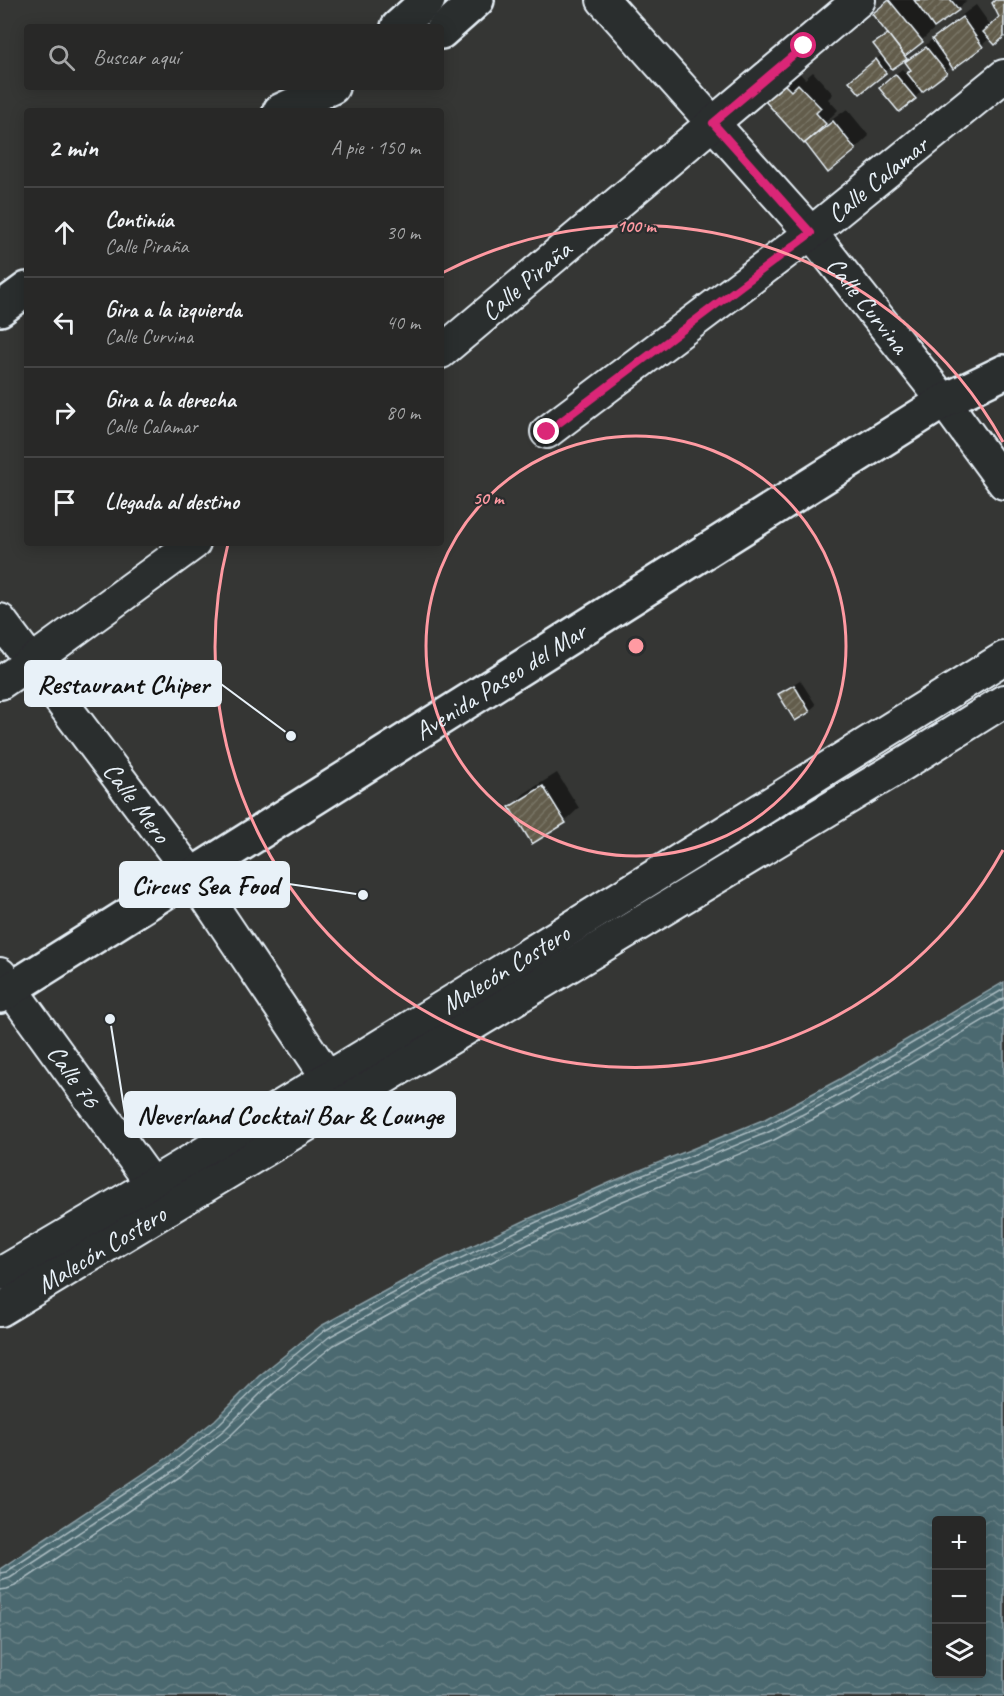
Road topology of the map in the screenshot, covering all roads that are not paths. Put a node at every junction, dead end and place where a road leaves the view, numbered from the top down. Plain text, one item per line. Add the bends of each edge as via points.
1 (428, 0) edge
2 (477, 0) edge
3 (603, 0) edge
4 (859, 0) edge
5 (401, 24) edge
6 (444, 29) edge
7 (1004, 76) edge
8 (321, 90) edge
9 (286, 108) edge
10 (713, 123) junction
11 (811, 233) junction
12 (24, 291) edge
13 (0, 309) edge
14 (444, 349) edge
15 (1004, 372) edge
16 (945, 401) junction
17 (547, 432) dead end
18 (1004, 483) edge
19 (190, 546) edge
20 (0, 620) edge
21 (1004, 658) edge
22 (31, 662) junction
23 (0, 683) edge
24 (1004, 701) edge
25 (191, 874) junction
26 (4, 986) edge
27 (328, 1078) junction
28 (160, 1197) junction
29 (0, 1274) edge
30 (0, 1310) edge

1 - 5 street
2 - 6 street
3 - 10 street, Calle Curvina
4 - 10 street, Calle Piraña
7 - 11 street, Calle Calamar
8 - 9 street
10 - 11 street, Calle Curvina
10 - 14 street, Calle Piraña
11 - 16 street, Calle Curvina
11 - 17 street, Calle Calamar
12 - 13 street
15 - 16 street, Avenida Paseo del Mar
16 - 18 street, Calle Curvina
16 - 25 street, Avenida Paseo del Mar
19 - 22 street
20 - 22 street, Calle Mero
21 - 27 street, Malecón Costero
22 - 23 street
22 - 25 street, Calle Mero
24 - 28 street, Malecón Costero via 881,777
25 - 26 street, Avenida Paseo del Mar
25 - 27 street, Calle Mero
26 - 28 street, Calle 76
27 - 28 street, Malecón Costero
28 - 29 street, Malecón Costero
28 - 30 street, Malecón Costero

